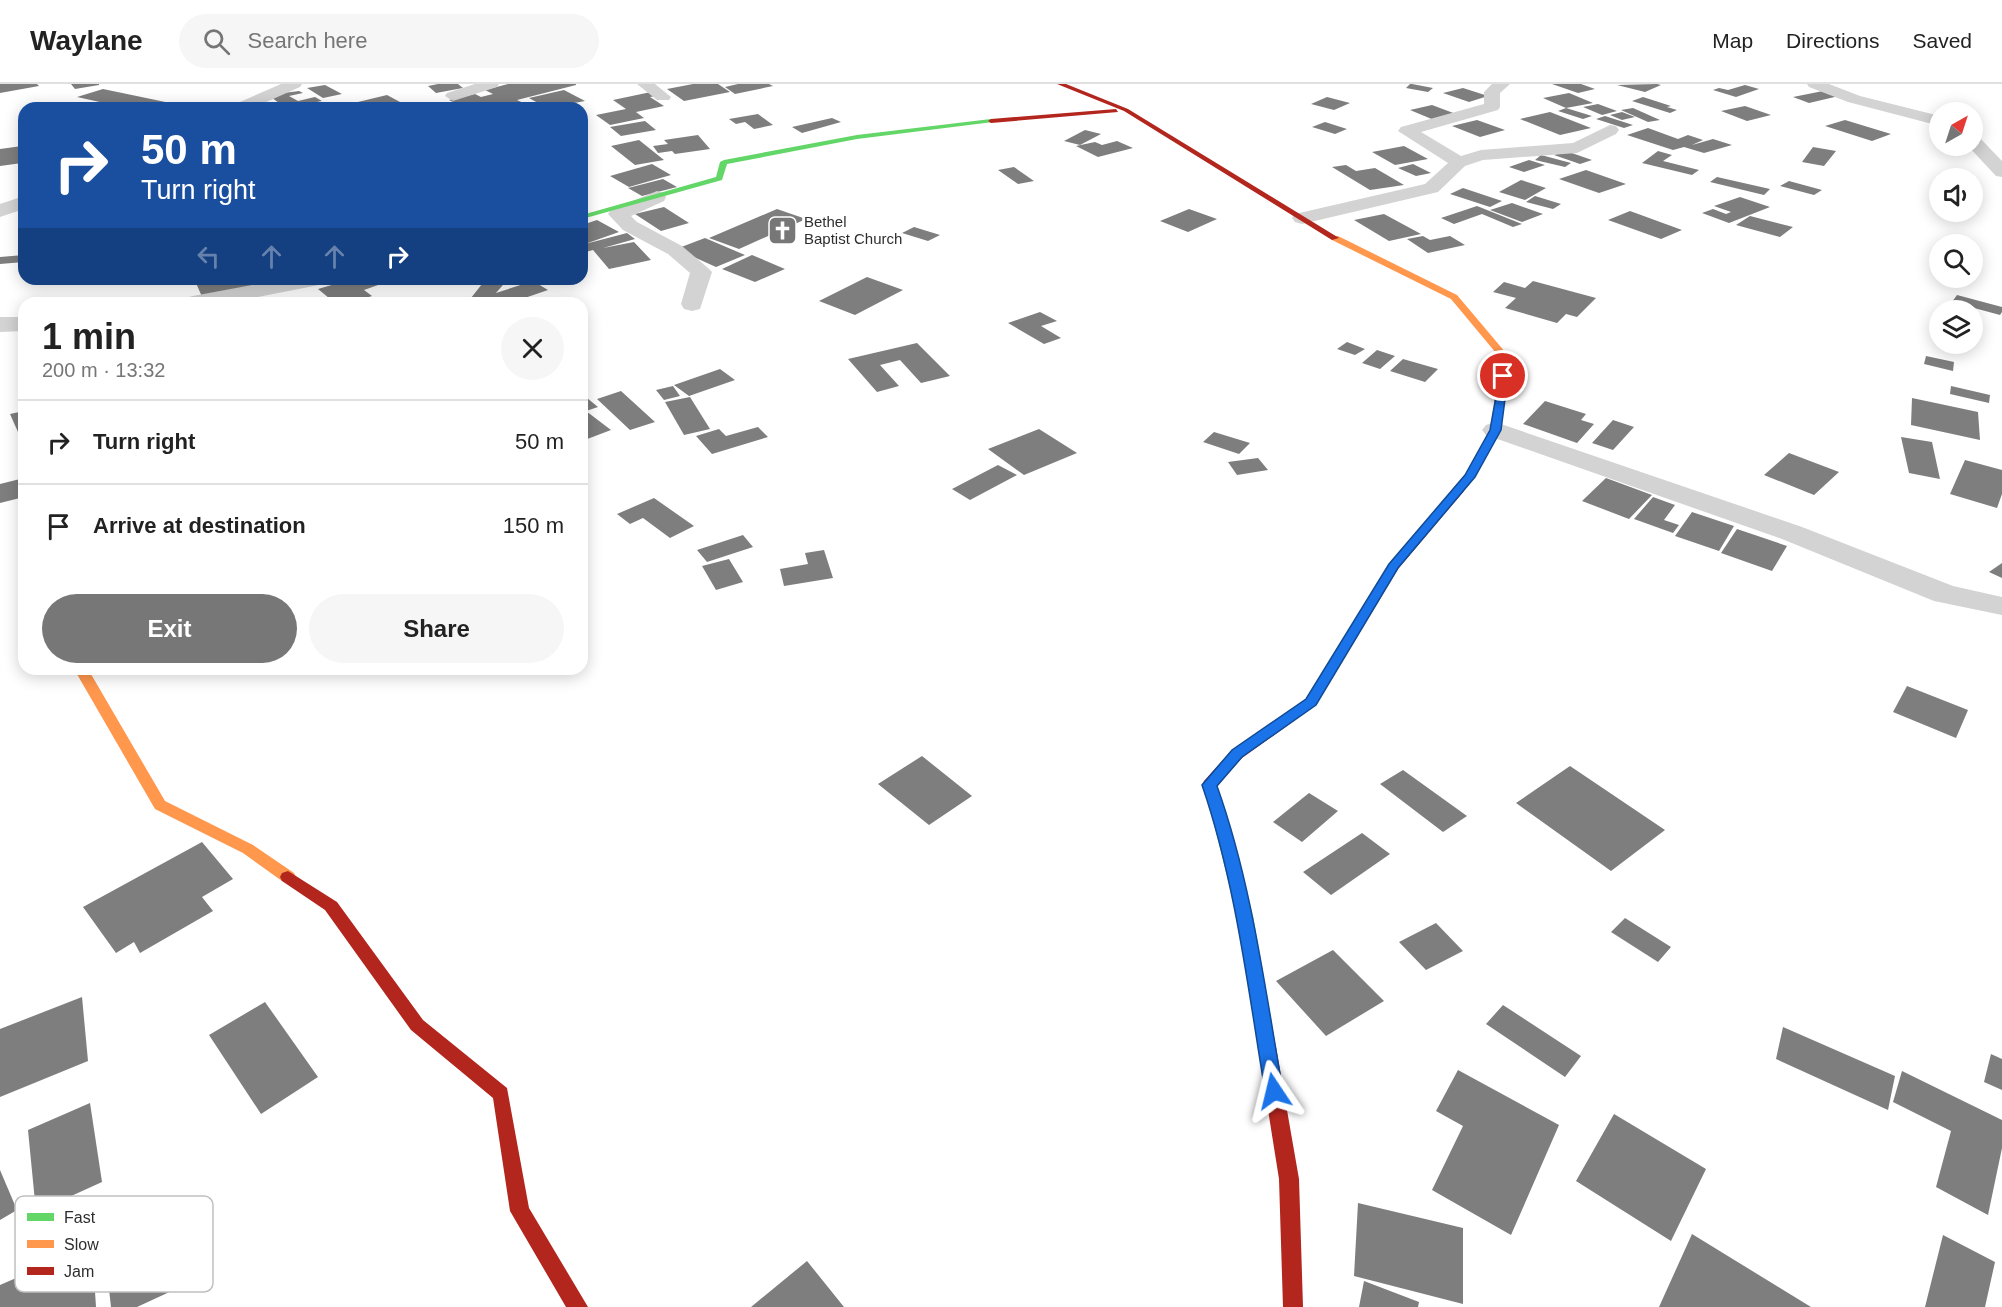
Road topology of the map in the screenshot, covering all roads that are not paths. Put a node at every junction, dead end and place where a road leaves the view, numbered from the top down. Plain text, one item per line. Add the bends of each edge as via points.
1 (294, 84) edge
2 (491, 84) edge
3 (645, 84) edge
4 (1060, 84) edge
5 (1502, 84) edge
6 (1815, 84) edge
7 (453, 96) dead end
8 (663, 97) dead end
9 (253, 102) edge
10 (1126, 110) junction
11 (1929, 119) edge
12 (1610, 129) dead end
13 (1983, 152) edge
14 (1459, 162) junction
15 (2002, 172) edge
16 (657, 197) junction
17 (18, 204) edge
18 (0, 211) edge
19 (588, 216) edge
20 (1302, 218) junction
21 (288, 285) edge
22 (224, 297) edge
23 (692, 304) dead end
24 (0, 324) edge
25 (18, 325) edge
26 (1495, 430) junction
27 (2002, 606) edge
28 (84, 675) edge
29 (578, 1307) edge
30 (1293, 1307) edge

1 - 9 street
2 - 7 street
3 - 8 street
4 - 10 street
5 - 14 street via 1492,92 1492,107 1407,131
6 - 11 street
10 - 16 street via 923,127 780,148 724,162 719,178
10 - 20 street
12 - 14 street via 1576,148 1481,155
13 - 15 street
14 - 20 street via 1431,188
16 - 19 street
16 - 23 street via 618,214 630,226 675,250 701,272
17 - 18 street
20 - 26 street via 1454,297 1506,359
21 - 22 street
24 - 25 street
26 - 27 street via 1792,533 1945,594
26 - 30 street via 1470,477 1393,567 1311,702 1237,754 1209,785 1245,916 1289,1179
28 - 29 street via 160,805 248,849 331,906 417,1024 501,1094 520,1211

